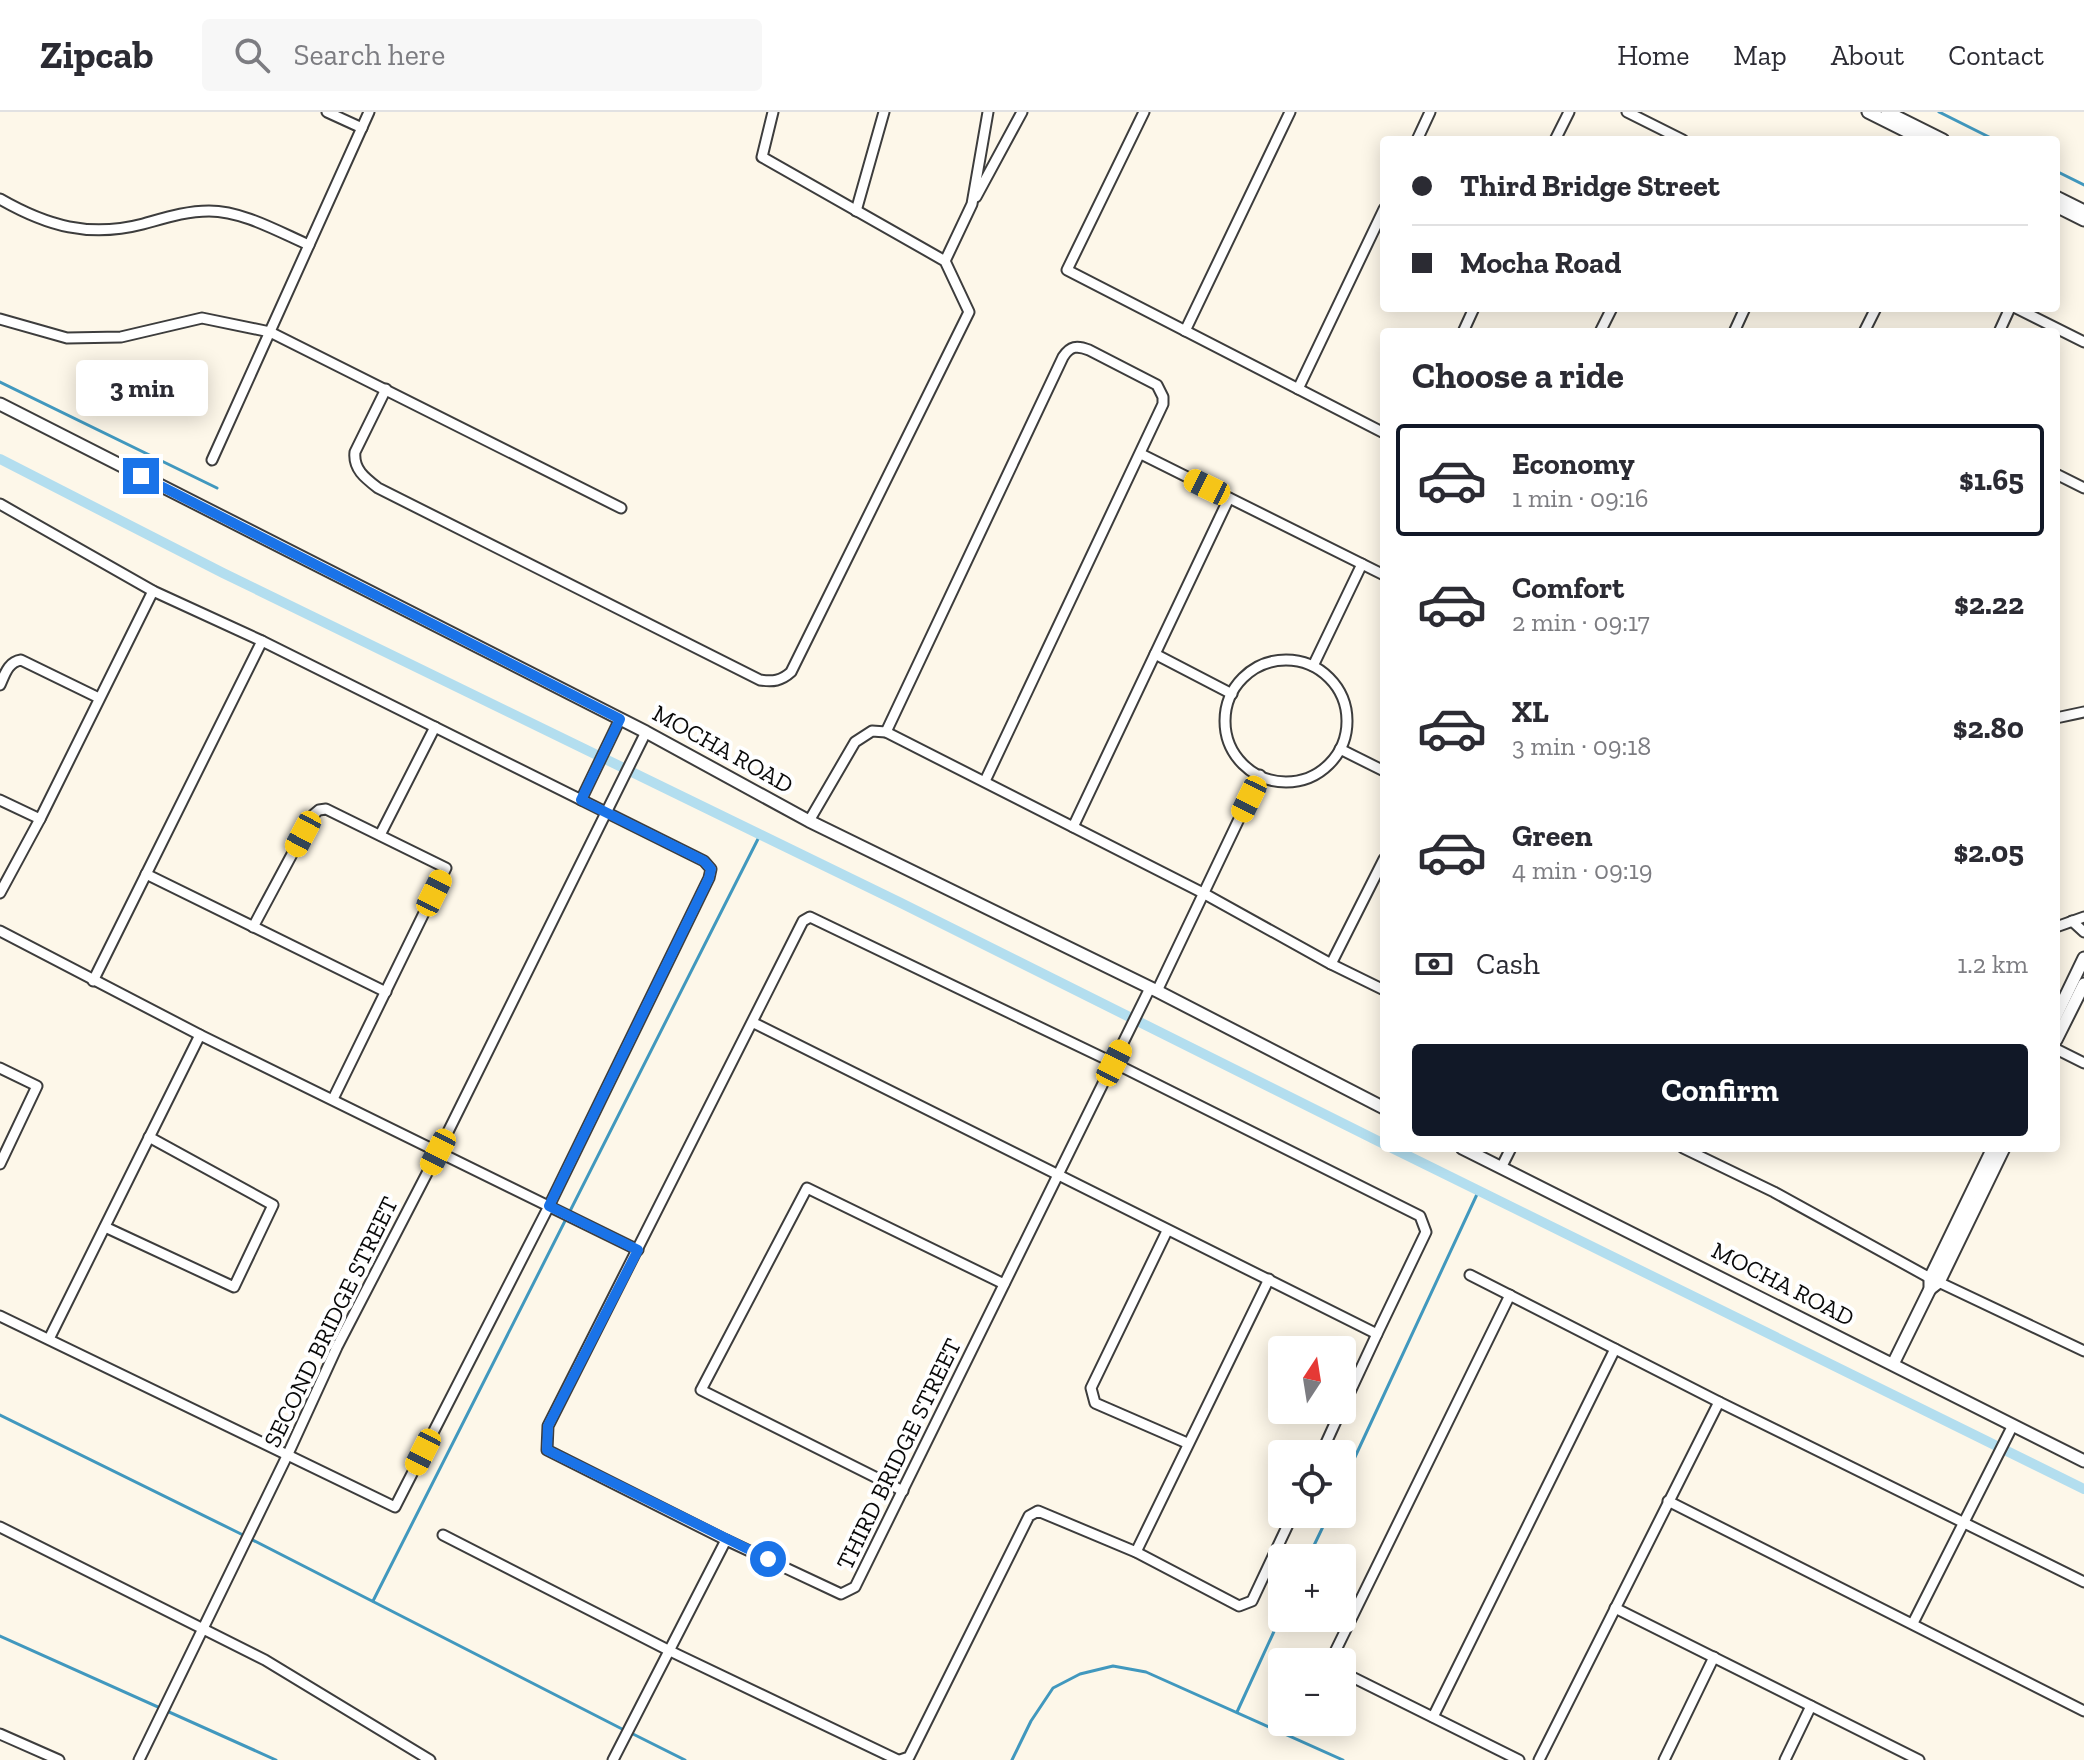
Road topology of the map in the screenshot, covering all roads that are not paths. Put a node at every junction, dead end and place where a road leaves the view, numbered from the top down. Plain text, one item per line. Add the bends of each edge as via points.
1 (327, 112) edge
2 (369, 112) edge
3 (773, 112) edge
4 (884, 112) edge
5 (988, 112) edge
6 (1022, 112) edge
7 (1144, 112) edge
8 (1290, 112) edge
9 (1430, 112) edge
10 (1569, 112) edge
11 (1627, 112) edge
12 (1868, 112) edge
13 (1887, 112) edge
14 (362, 128) junction
15 (1419, 136) edge
16 (1557, 136) edge
17 (1675, 136) edge
18 (1916, 136) edge
19 (1935, 136) edge
20 (0, 199) edge
21 (2060, 199) edge
22 (972, 204) junction
23 (2060, 208) edge
24 (856, 211) junction
25 (2084, 211) edge
26 (1380, 217) edge
27 (2084, 220) edge
28 (309, 245) junction
29 (945, 261) junction
30 (2024, 312) edge
31 (0, 319) edge
32 (2056, 328) edge
33 (2060, 330) edge
34 (1185, 331) junction
35 (270, 332) junction
36 (2084, 342) edge
37 (386, 389) junction
38 (1298, 389) junction
39 (0, 404) edge
40 (1380, 431) edge
41 (1141, 454) junction
42 (212, 460) dead end
43 (2060, 476) edge
44 (2084, 488) edge
45 (1229, 498) junction
46 (0, 504) edge
47 (621, 508) dead end
48 (1362, 564) junction
49 (1380, 573) edge
50 (153, 591) junction
51 (262, 641) junction
52 (1155, 654) junction
53 (1313, 666) junction
54 (0, 685) edge
55 (1232, 694) junction
56 (99, 698) junction
57 (2084, 712) edge
58 (2060, 717) edge
59 (620, 719) junction
60 (435, 727) junction
61 (646, 732) junction
62 (886, 732) junction
63 (1340, 749) junction
64 (1380, 769) edge
65 (1260, 775) junction
66 (985, 781) junction
67 (0, 800) edge
68 (581, 800) junction
69 (606, 812) junction
70 (40, 819) junction
71 (809, 821) junction
72 (1073, 827) junction
73 (380, 835) junction
74 (1380, 867) edge
75 (146, 874) junction
76 (0, 893) edge
77 (1203, 893) junction
78 (2084, 917) edge
79 (2072, 921) junction
80 (2060, 926) edge
81 (253, 927) junction
82 (0, 931) edge
83 (2084, 932) edge
84 (2084, 958) edge
85 (1331, 964) junction
86 (93, 981) junction
87 (2084, 984) edge
88 (1380, 988) edge
89 (1154, 989) junction
90 (386, 992) junction
91 (2060, 1008) edge
92 (752, 1022) junction
93 (2060, 1032) edge
94 (200, 1035) junction
95 (2060, 1051) edge
96 (1114, 1063) junction
97 (2084, 1063) edge
98 (0, 1068) edge
99 (333, 1099) junction
100 (1380, 1106) edge
101 (149, 1137) junction
102 (438, 1152) junction
103 (1470, 1152) edge
104 (1509, 1152) edge
105 (1691, 1152) edge
106 (1991, 1152) edge
107 (2002, 1152) edge
108 (0, 1164) edge
109 (1501, 1168) junction
110 (1059, 1175) junction
111 (549, 1206) junction
112 (105, 1227) junction
113 (1167, 1231) junction
114 (638, 1250) junction
115 (1470, 1275) dead end
116 (1269, 1279) junction
117 (1933, 1283) junction
118 (1004, 1284) junction
119 (1510, 1295) junction
120 (0, 1316) edge
121 (1377, 1334) junction
122 (49, 1339) junction
123 (1615, 1349) junction
124 (2084, 1351) edge
125 (1893, 1364) junction
126 (1356, 1379) edge
127 (1719, 1402) junction
128 (2010, 1431) junction
129 (1187, 1443) junction
130 (287, 1456) junction
131 (2084, 1461) edge
132 (903, 1491) junction
133 (1668, 1501) junction
134 (1965, 1522) junction
135 (0, 1527) edge
136 (1286, 1528) edge
137 (443, 1535) dead end
138 (735, 1544) junction
139 (1136, 1552) junction
140 (2084, 1582) edge
141 (1615, 1608) junction
142 (1913, 1623) junction
143 (202, 1630) junction
144 (1337, 1648) edge
145 (670, 1651) junction
146 (1714, 1657) junction
147 (1356, 1679) edge
148 (1811, 1706) junction
149 (2084, 1711) edge
150 (1433, 1717) junction
151 (0, 1734) edge
152 (1914, 1759) edge
153 (59, 1760) edge
154 (139, 1760) edge
155 (430, 1760) edge
156 (613, 1760) edge
157 (899, 1760) edge
158 (1519, 1760) edge
159 (1539, 1760) edge
160 (1664, 1760) edge
161 (1785, 1760) edge

1 - 14 street
2 - 14 street
3 - 24 street via 762,157
4 - 24 street
5 - 22 street
6 - 22 street
7 - 34 street via 1067,270
8 - 34 street
9 - 15 street
10 - 16 street
11 - 17 street
12 - 18 street
13 - 19 street
14 - 28 street
20 - 28 street via 31,217 64,227 105,230 177,213 212,211 245,218
21 - 25 street
22 - 29 street
23 - 27 street
24 - 29 street
26 - 38 street
28 - 35 street
29 - 37 street via 969,312 791,672 779,680 760,680 378,488 354,462
30 - 32 street
31 - 35 street via 67,338 121,337 202,318
33 - 36 street
34 - 38 street
35 - 37 street
35 - 42 street
37 - 47 street
38 - 40 street
39 - 59 street, MOCHA ROAD
41 - 45 street
41 - 62 street via 1163,404 1157,385 1080,346 1067,350
41 - 66 street
43 - 44 street
45 - 48 street
45 - 52 street
46 - 50 street
48 - 49 street
48 - 53 street
50 - 51 street
50 - 56 street
51 - 60 street
51 - 75 street
52 - 55 street
52 - 72 street
53 - 55 street via 1285,660 1267,663 1250,672
53 - 63 street via 1335,685 1344,702 1347,731
54 - 56 street via 14,661 21,660
55 - 65 street via 1226,712 1229,740 1244,764
56 - 70 street
57 - 58 street
59 - 61 street, MOCHA ROAD
59 - 68 street
60 - 68 street
60 - 73 street
61 - 69 street, SECOND BRIDGE STREET
61 - 71 street, MOCHA ROAD
62 - 66 street
62 - 71 street via 872,731 855,742
63 - 64 street
63 - 65 street via 1322,770 1306,778 1278,781
65 - 77 street, THIRD BRIDGE STREET
66 - 72 street
67 - 70 street
68 - 69 street
69 - 102 street, SECOND BRIDGE STREET
69 - 111 street via 711,869
70 - 76 street
71 - 89 street, MOCHA ROAD
72 - 77 street
73 - 81 street via 319,810
73 - 90 street via 446,868
74 - 85 street
75 - 81 street
75 - 86 street
77 - 85 street
77 - 89 street, THIRD BRIDGE STREET
78 - 79 street
79 - 80 street
79 - 83 street
81 - 90 street
82 - 86 street
84 - 91 street
85 - 88 street
86 - 94 street
87 - 93 street
89 - 96 street, THIRD BRIDGE STREET
89 - 100 street, MOCHA ROAD
90 - 99 street
92 - 96 street via 803,921 810,917
92 - 110 street
92 - 114 street
94 - 99 street
94 - 101 street
95 - 97 street
96 - 110 street, THIRD BRIDGE STREET
96 - 121 street via 1420,1216 1426,1232
98 - 108 street via 37,1086
99 - 102 street
101 - 112 street
101 - 112 street via 273,1205 234,1287
102 - 111 street
102 - 130 street, SECOND BRIDGE STREET
103 - 109 street, MOCHA ROAD
104 - 109 street
105 - 117 street via 1774,1192
106 - 117 street
107 - 117 street
109 - 125 street, MOCHA ROAD
110 - 113 street
110 - 118 street, THIRD BRIDGE STREET
111 - 114 street
111 - 130 street via 395,1507
112 - 122 street
113 - 116 street
113 - 129 street via 1091,1388 1095,1403
114 - 138 street via 548,1426 547,1450
115 - 119 street
116 - 121 street
116 - 129 street
117 - 124 street
117 - 125 street
118 - 132 street, THIRD BRIDGE STREET
118 - 132 street via 807,1188 701,1390
119 - 123 street
119 - 144 street
120 - 122 street
121 - 126 street
122 - 130 street
123 - 127 street
123 - 150 street
125 - 128 street, MOCHA ROAD
127 - 133 street
127 - 134 street
128 - 131 street, MOCHA ROAD
128 - 134 street
129 - 139 street
130 - 143 street, SECOND BRIDGE STREET
132 - 138 street, THIRD BRIDGE STREET via 855,1587 841,1594
133 - 141 street
133 - 142 street
134 - 140 street
134 - 142 street
135 - 143 street
136 - 139 street via 1252,1601 1239,1606
137 - 145 street
138 - 145 street
139 - 157 street via 1038,1511 1029,1516 909,1757
141 - 146 street
141 - 159 street
142 - 149 street
143 - 154 street, SECOND BRIDGE STREET
143 - 155 street via 265,1660
145 - 156 street
145 - 157 street
146 - 148 street
146 - 160 street
147 - 150 street
148 - 152 street
148 - 161 street
150 - 158 street
151 - 153 street

